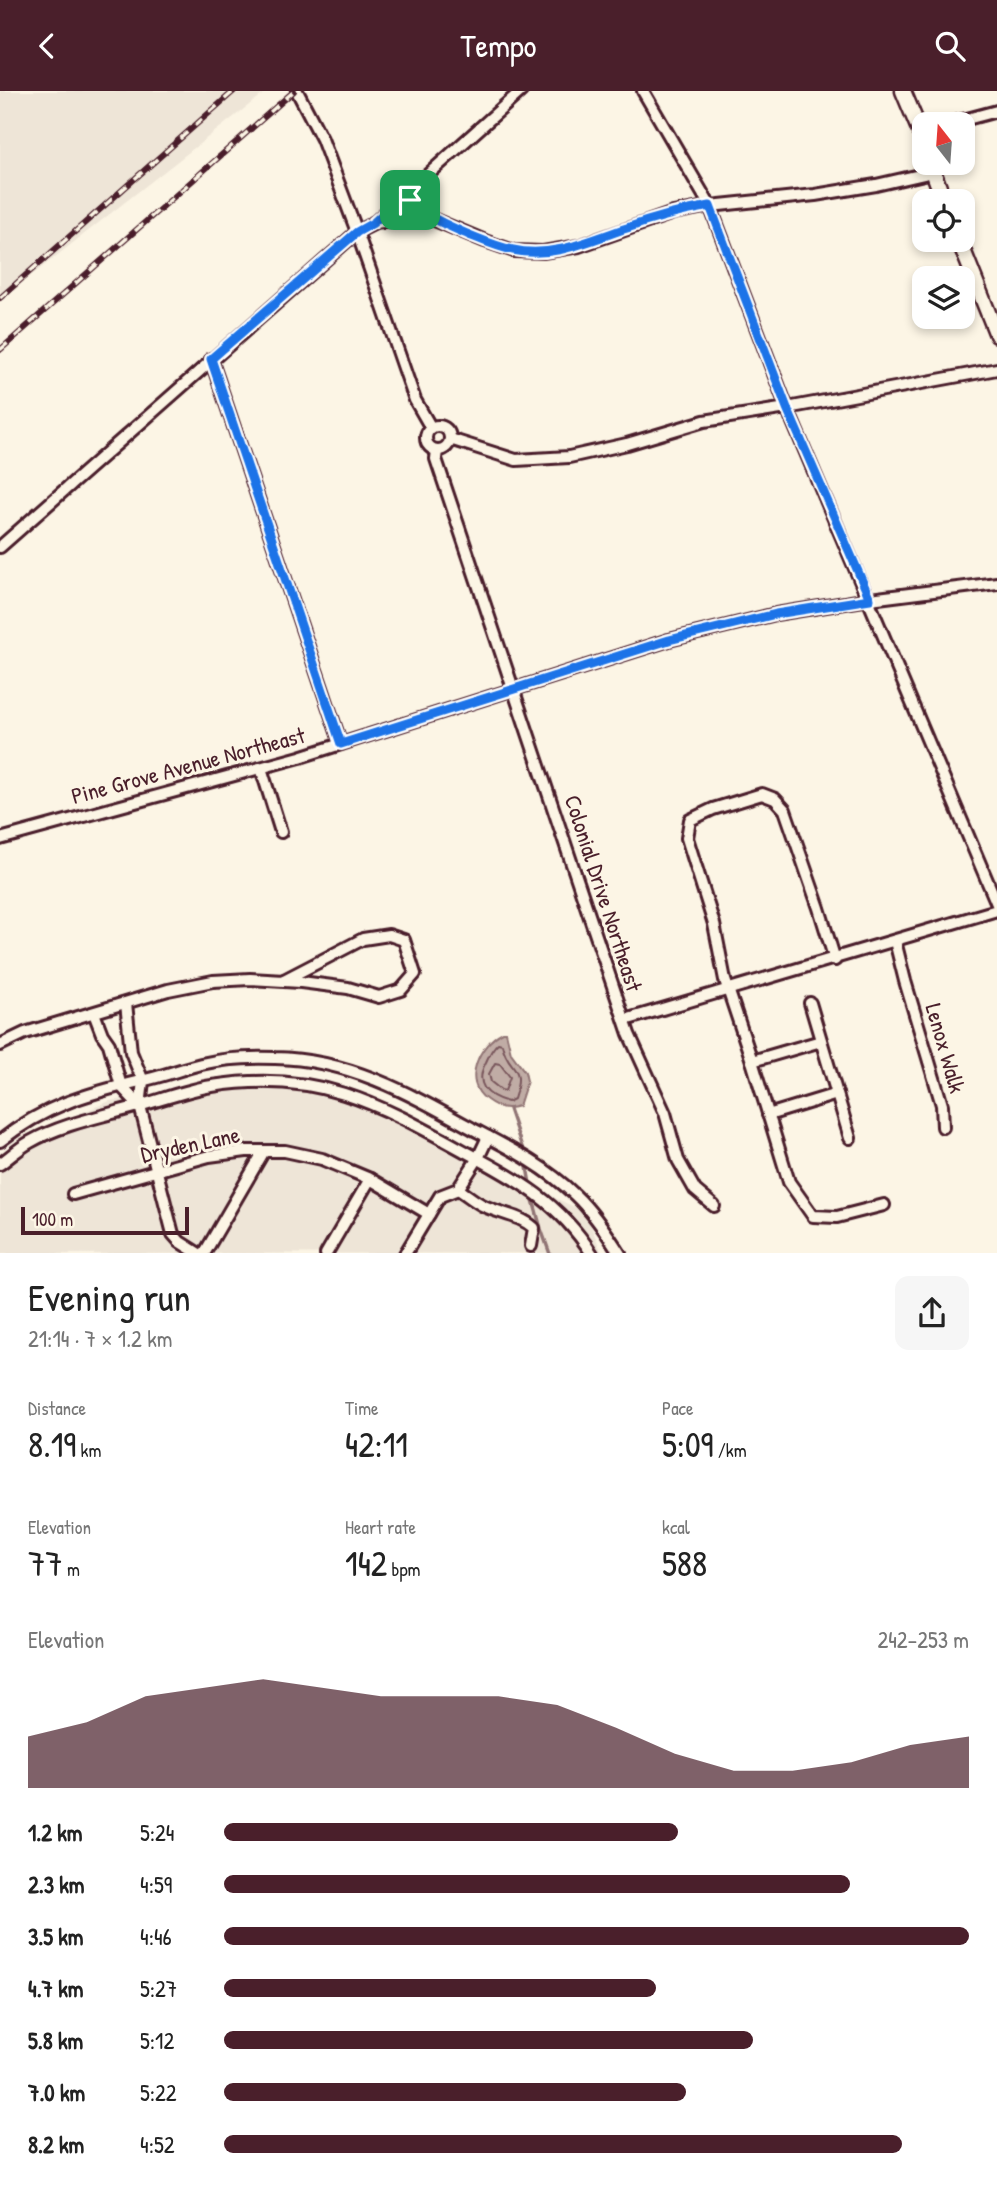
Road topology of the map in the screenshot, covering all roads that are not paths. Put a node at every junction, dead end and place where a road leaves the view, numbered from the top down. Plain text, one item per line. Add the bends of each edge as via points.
1 (297, 91) edge
2 (521, 91) edge
3 (643, 91) edge
4 (903, 91) edge
5 (997, 111) edge
6 (913, 112) edge
7 (975, 117) edge
8 (912, 173) edge
9 (405, 194) junction
10 (710, 206) junction
11 (430, 218) junction
12 (373, 223) junction
13 (357, 232) junction
14 (964, 252) edge
15 (997, 335) edge
16 (211, 359) junction
17 (997, 369) edge
18 (787, 408) junction
19 (431, 428) junction
20 (450, 439) junction
21 (437, 450) junction
22 (0, 547) edge
23 (997, 583) edge
24 (870, 599) junction
25 (514, 689) junction
26 (341, 744) junction
27 (261, 768) junction
28 (281, 832) dead end
29 (0, 839) edge
30 (997, 904) edge
31 (997, 910) edge
32 (895, 941) junction
33 (835, 960) junction
34 (282, 981) junction
35 (728, 990) junction
36 (126, 1003) junction
37 (810, 1003) dead end
38 (94, 1013) junction
39 (625, 1020) junction
40 (821, 1041) junction
41 (0, 1045) edge
42 (752, 1061) junction
43 (144, 1081) junction
44 (121, 1086) junction
45 (837, 1094) junction
46 (139, 1106) junction
47 (768, 1115) junction
48 (943, 1127) dead end
49 (488, 1137) junction
50 (850, 1138) dead end
51 (0, 1141) edge
52 (264, 1151) junction
53 (478, 1158) junction
54 (0, 1164) edge
55 (156, 1172) junction
56 (370, 1179) junction
57 (458, 1189) junction
58 (73, 1194) dead end
59 (884, 1205) dead end
60 (714, 1206) dead end
61 (429, 1214) junction
62 (531, 1246) dead end
63 (197, 1253) edge
64 (205, 1253) edge
65 (327, 1253) edge
66 (406, 1253) edge
67 (591, 1253) edge
68 (619, 1253) edge

1 - 13 street via 322,139
2 - 9 street
3 - 10 street
4 - 6 main road
5 - 7 street
8 - 10 street via 876,185 815,195
9 - 11 street
9 - 12 street
10 - 11 street via 673,213 579,246 544,252 514,251
10 - 18 street
11 - 12 street
12 - 13 street
13 - 16 street
13 - 19 street via 415,400
14 - 15 main road
16 - 22 street
16 - 26 street
17 - 18 street
18 - 20 street via 704,421 569,457 516,460
18 - 24 street
19 - 20 street via 445,428
19 - 21 street via 426,439
20 - 21 street
21 - 25 street, Colonial Drive Northeast via 436,459
23 - 24 street, Pine Grove Avenue Northeast
24 - 25 street, Pine Grove Avenue Northeast via 776,614 669,640
24 - 30 street
25 - 26 street, Pine Grove Avenue Northeast
25 - 39 street, Colonial Drive Northeast
26 - 27 street, Pine Grove Avenue Northeast
27 - 28 street
27 - 29 street, Pine Grove Avenue Northeast
31 - 32 street, Colonial Drive Northeast
32 - 33 street, Colonial Drive Northeast
32 - 48 street, Lenox Walk via 942,1105
33 - 35 street, Colonial Drive Northeast
33 - 35 street via 785,810 762,794 690,820 687,838 714,924
34 - 34 street via 348,988 379,997 401,990 415,974 404,940 389,935 363,939
34 - 36 street via 214,981
35 - 39 street, Colonial Drive Northeast
35 - 42 street
36 - 38 street
36 - 43 street via 130,1047
37 - 40 street
38 - 41 street
38 - 44 street
39 - 60 street via 665,1113 678,1160 695,1190
40 - 42 street
40 - 45 street
42 - 47 street
43 - 44 street
43 - 46 street
43 - 49 street via 204,1063 277,1058 307,1061 342,1067 404,1091
44 - 46 street
44 - 51 street via 39,1114
45 - 47 street
45 - 50 street
46 - 53 street via 229,1083 304,1084 336,1089 393,1112
46 - 54 street via 49,1133
46 - 55 street
47 - 59 street via 789,1182 813,1216 837,1217
49 - 53 street
49 - 68 street via 537,1164 576,1196
52 - 55 street, Dryden Lane via 209,1156
52 - 56 street, Dryden Lane via 322,1159
52 - 64 street
53 - 57 street
53 - 67 street via 524,1183 559,1212
55 - 58 street, Dryden Lane
55 - 63 street via 173,1234
56 - 61 street, Dryden Lane
56 - 65 street
57 - 61 street via 440,1196
57 - 62 street via 481,1204 525,1219 534,1229
61 - 66 street

